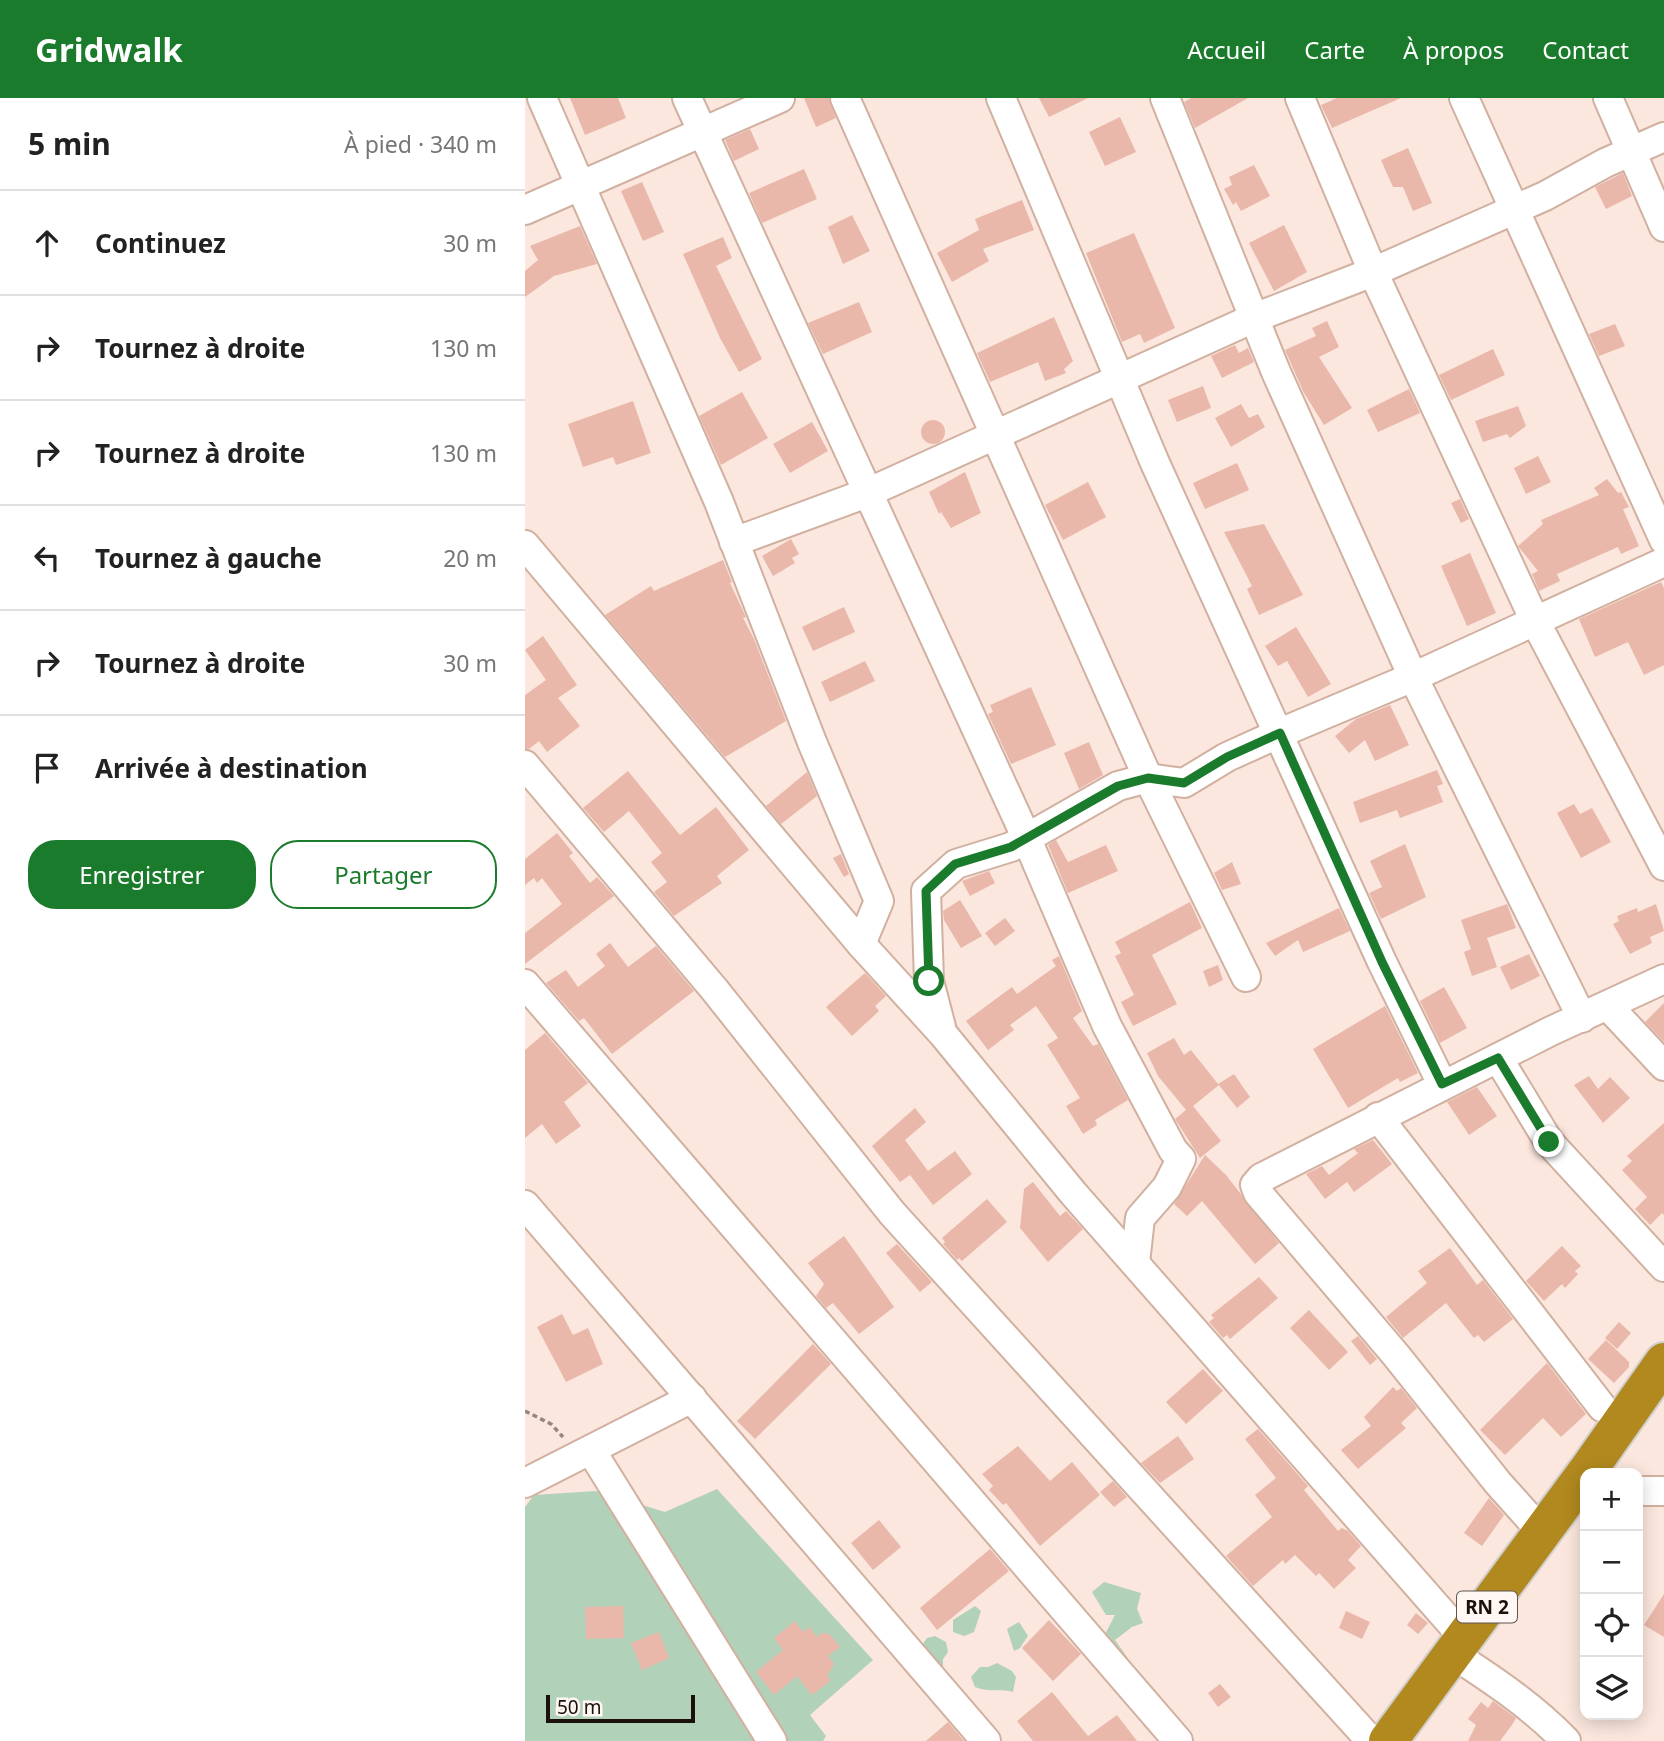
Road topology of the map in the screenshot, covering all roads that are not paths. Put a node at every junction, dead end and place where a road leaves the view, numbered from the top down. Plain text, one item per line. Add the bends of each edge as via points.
1 (542, 98) edge
2 (687, 98) edge
3 (780, 98) edge
4 (845, 98) edge
5 (1001, 98) edge
6 (1165, 98) edge
7 (1300, 98) edge
8 (1464, 98) edge
9 (1608, 98) edge
10 (701, 131) junction
11 (1664, 137) edge
12 (1632, 152) junction
13 (582, 184) junction
14 (1514, 209) junction
15 (525, 210) edge
16 (1664, 227) edge
17 (1373, 272) junction
18 (1254, 318) junction
19 (1119, 377) junction
20 (994, 433) junction
21 (867, 493) junction
22 (1664, 540) edge
23 (734, 542) junction
24 (525, 545) edge
25 (1664, 562) edge
26 (1535, 621) junction
27 (1413, 677) junction
28 (1280, 733) junction
29 (525, 765) edge
30 (1148, 778) junction
31 (1026, 836) junction
32 (1664, 866) edge
33 (861, 944) junction
34 (1246, 977) dead end
35 (1664, 979) edge
36 (525, 984) edge
37 (1608, 1006) junction
38 (1582, 1018) junction
39 (943, 1034) junction
40 (1498, 1058) junction
41 (1664, 1066) edge
42 (1442, 1084) junction
43 (1378, 1117) junction
44 (525, 1205) edge
45 (1135, 1263) junction
46 (1664, 1267) edge
47 (1664, 1362) edge
48 (692, 1398) junction
49 (1602, 1407) dead end
50 (586, 1454) junction
51 (1592, 1468) edge
52 (525, 1483) edge
53 (1580, 1484) edge
54 (1541, 1531) junction
55 (1458, 1646) junction
56 (772, 1741) edge
57 (986, 1741) edge
58 (1178, 1741) edge
59 (1371, 1741) edge
60 (1388, 1741) edge
61 (1566, 1741) edge

1 - 13 street
2 - 10 street
3 - 10 street
4 - 20 street
5 - 19 street
6 - 18 street
7 - 17 street
8 - 14 street
9 - 12 street
10 - 13 street
10 - 21 street
11 - 12 street
12 - 14 street
12 - 16 street
13 - 15 street
13 - 23 street
14 - 17 street
14 - 22 street
17 - 18 street
17 - 26 street
18 - 19 street
18 - 27 street
19 - 20 street
19 - 28 street
20 - 21 street
20 - 30 street
21 - 23 street
21 - 31 street
23 - 33 street via 879,901
24 - 33 street
25 - 26 street
26 - 27 street
26 - 32 street
27 - 28 street
27 - 38 street
28 - 30 street via 1184,783
28 - 42 street
29 - 59 street via 714,989 892,1213
30 - 31 street via 1118,786
30 - 34 street
31 - 39 street via 1011,847 955,864 926,891 929,981
31 - 45 street via 1107,1026 1181,1159 1167,1187 1140,1217
33 - 39 street
35 - 37 street
36 - 58 street
37 - 38 street
37 - 41 street
38 - 40 street
39 - 45 street
40 - 42 street
40 - 46 street via 1549,1142
42 - 43 street
43 - 49 street
43 - 54 street via 1261,1178 1255,1185 1258,1193
44 - 48 street
45 - 55 street
47 - 51 highway, RN 2
48 - 50 street
48 - 57 street
50 - 52 street
50 - 56 street
53 - 54 highway, RN 2
54 - 55 highway, RN 2
55 - 60 highway, RN 2
55 - 61 street

